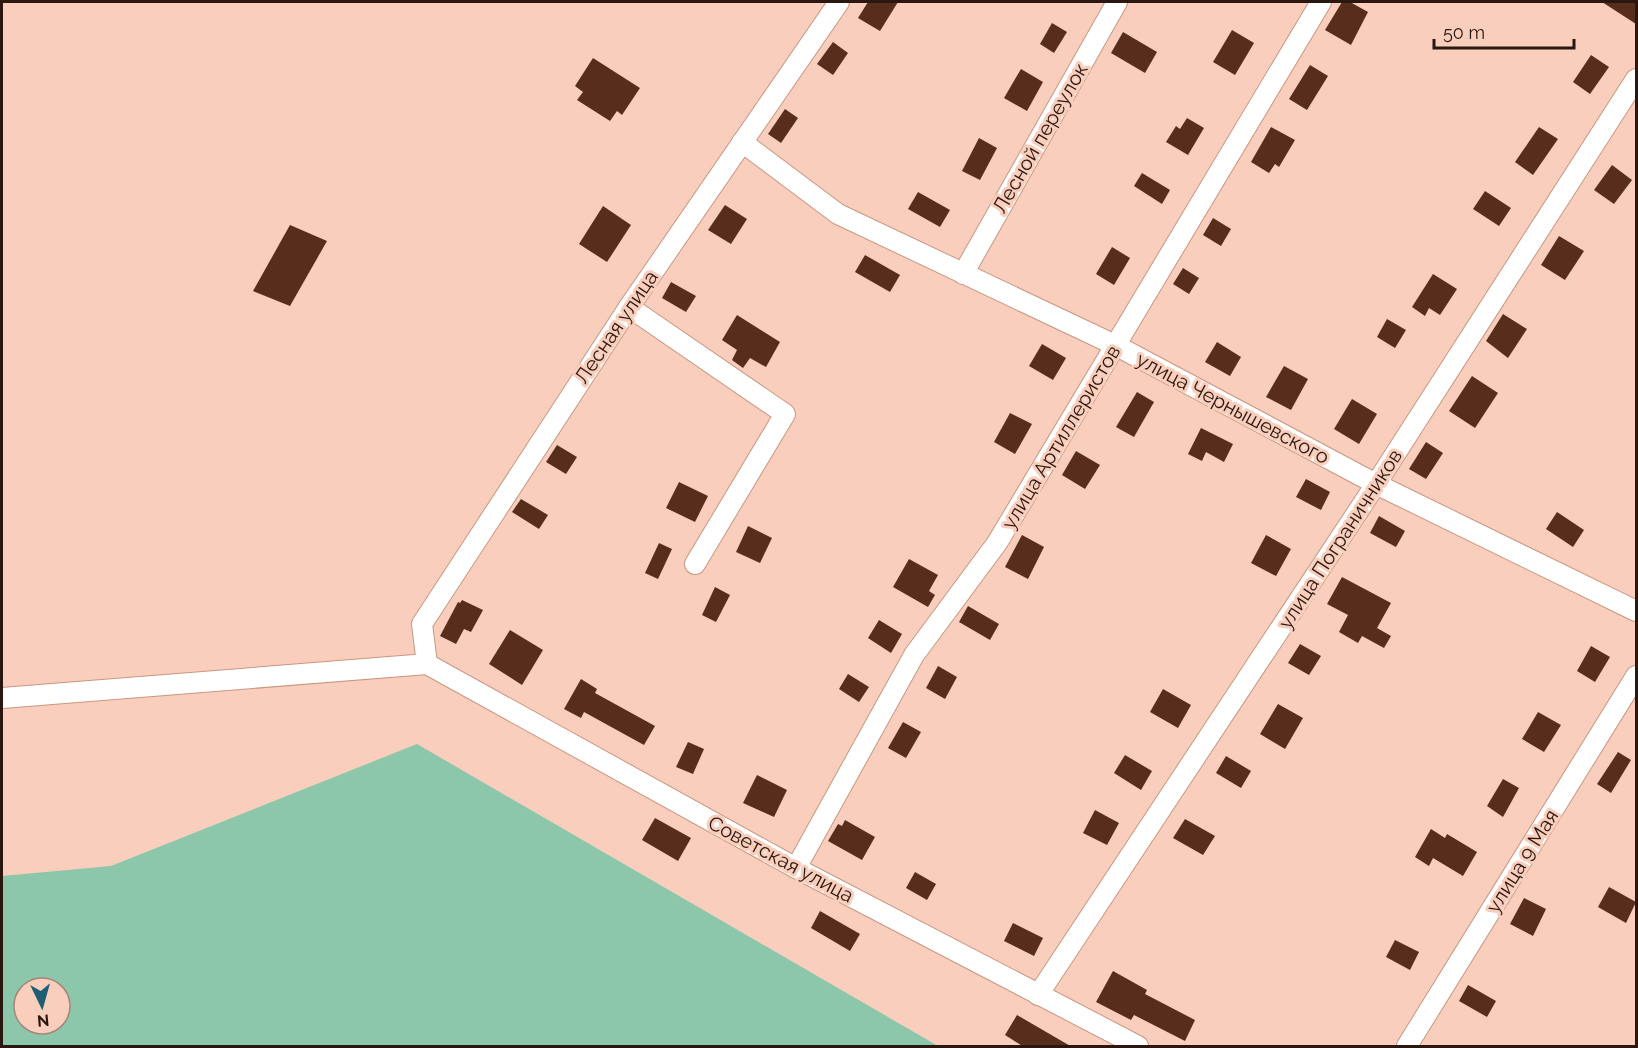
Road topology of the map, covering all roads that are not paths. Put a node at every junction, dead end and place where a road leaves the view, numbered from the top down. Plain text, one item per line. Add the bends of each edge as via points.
1 (838, 2) edge
2 (1117, 2) edge
3 (1321, 2) edge
4 (1636, 79) edge
5 (742, 142) junction
6 (963, 274) junction
7 (628, 307) junction
8 (1117, 346) junction
9 (1376, 484) junction
10 (695, 564) dead end
11 (1636, 611) edge
12 (427, 664) junction
13 (1636, 676) edge
14 (2, 698) edge
15 (796, 868) junction
16 (1038, 995) junction
17 (1138, 1047) edge
18 (1407, 1047) edge

1 - 5 street, Лесная улица
2 - 6 street, Лесной переулок
3 - 8 street, улица Артиллеристов
4 - 9 street, улица Пограничников
5 - 6 street, улица Чернышевского via 838,214
5 - 7 street, Лесная улица
6 - 8 street, улица Чернышевского
7 - 10 street via 785,414
7 - 12 street, Лесная улица via 422,624
8 - 9 street, улица Чернышевского
8 - 15 street, улица Артиллеристов via 997,543 914,655
9 - 11 street, улица Чернышевского
9 - 16 street, улица Пограничников
12 - 14 street
12 - 15 street, Советская улица
13 - 18 street, улица 9 Мая
15 - 16 street, Советская улица
16 - 17 street, Советская улица

